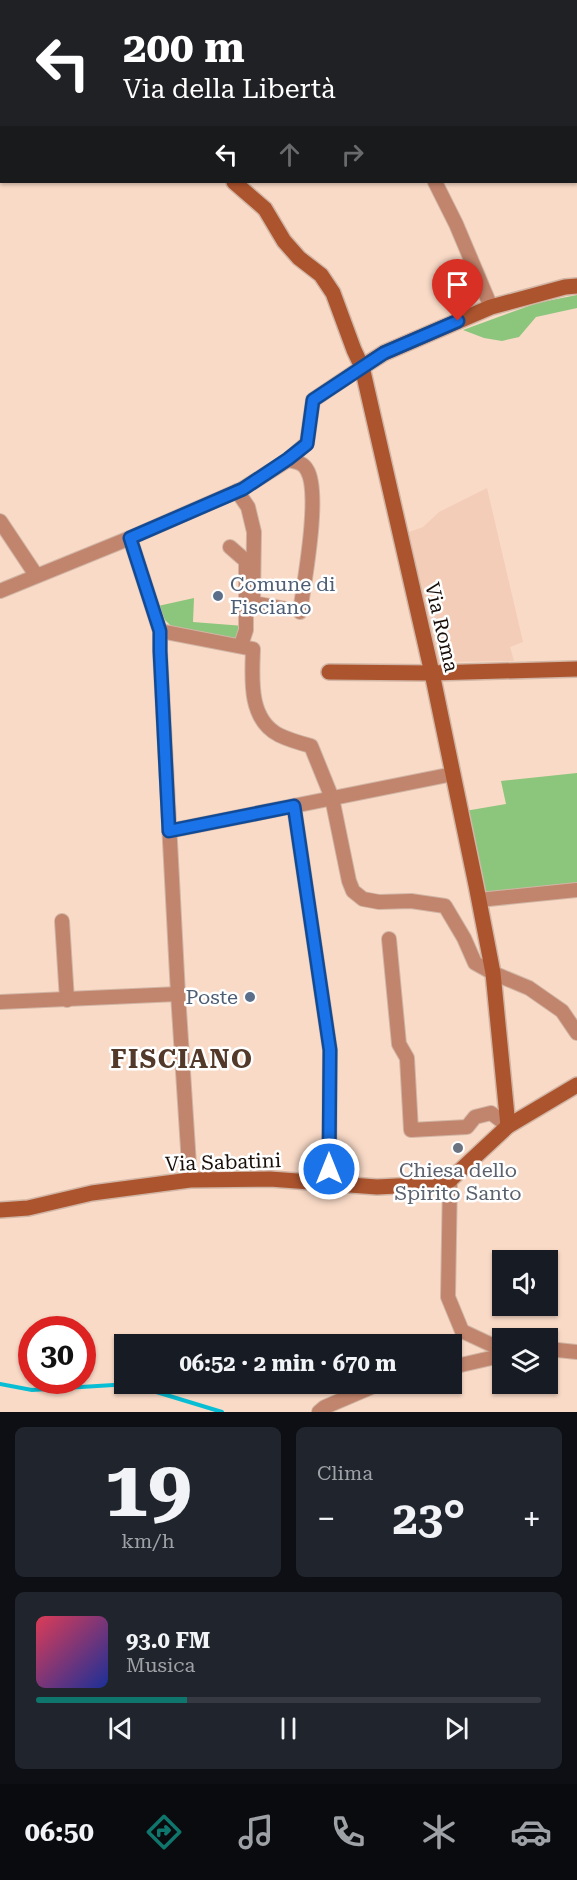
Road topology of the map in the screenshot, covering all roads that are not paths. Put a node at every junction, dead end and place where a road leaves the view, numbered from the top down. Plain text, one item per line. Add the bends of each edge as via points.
1 (235, 183) edge
2 (436, 183) edge
3 (577, 286) edge
4 (491, 307) junction
5 (362, 367) junction
6 (288, 459) junction
7 (237, 491) junction
8 (0, 521) edge
9 (130, 538) junction
10 (230, 547) dead end
11 (36, 575) junction
12 (0, 591) edge
13 (286, 609) dead end
14 (300, 612) dead end
15 (160, 631) junction
16 (241, 645) junction
17 (577, 669) edge
18 (329, 672) dead end
19 (432, 673) junction
20 (453, 774) junction
21 (332, 798) junction
22 (294, 806) junction
23 (169, 831) junction
24 (577, 890) edge
25 (479, 900) junction
26 (62, 921) dead end
27 (389, 939) dead end
28 (493, 973) junction
29 (178, 994) junction
30 (67, 1000) junction
31 (0, 1002) edge
32 (577, 1034) edge
33 (577, 1085) edge
34 (512, 1123) junction
35 (190, 1180) junction
36 (450, 1180) junction
37 (329, 1184) junction
38 (0, 1210) edge
39 (492, 1345) edge
40 (558, 1350) edge
41 (577, 1352) edge
42 (492, 1358) edge
43 (462, 1365) edge
44 (355, 1394) edge
45 (319, 1412) edge

1 - 5 street, Via Roma via 265,209 299,258 321,275 333,293
2 - 4 street
3 - 4 street
4 - 5 street via 384,353
5 - 6 street via 313,400 307,444
5 - 19 street, Via Roma
6 - 7 street
6 - 14 street via 308,471 312,491
7 - 9 street
7 - 13 street via 248,507 254,532 253,603
8 - 11 street
9 - 11 street
9 - 15 street
10 - 16 street via 246,561 246,630
11 - 12 street
15 - 16 street
15 - 23 street
16 - 21 street via 253,649 253,697 262,719 278,735 310,746
17 - 19 street
18 - 19 street
19 - 20 street, Via Roma
20 - 21 street
20 - 25 street, Via Roma
21 - 22 street
21 - 28 street via 353,891 363,899 379,902 446,906 475,963
22 - 23 street
22 - 37 street via 330,1050
23 - 29 street
24 - 25 street
25 - 28 street, Via Roma
26 - 30 street
27 - 34 street via 399,1044 407,1058 411,1130 467,1127 475,1117 491,1113
28 - 32 street via 529,988 562,1011
28 - 34 street, Via Roma
29 - 30 street
29 - 35 street
30 - 31 street
33 - 34 street
34 - 36 street
35 - 37 street, Via Sabatini via 270,1179
35 - 38 street, Via Sabatini via 92,1192 28,1208
36 - 37 street, Via Sabatini via 417,1185
36 - 39 street via 448,1298 462,1331
40 - 41 street
42 - 43 street
44 - 45 street

